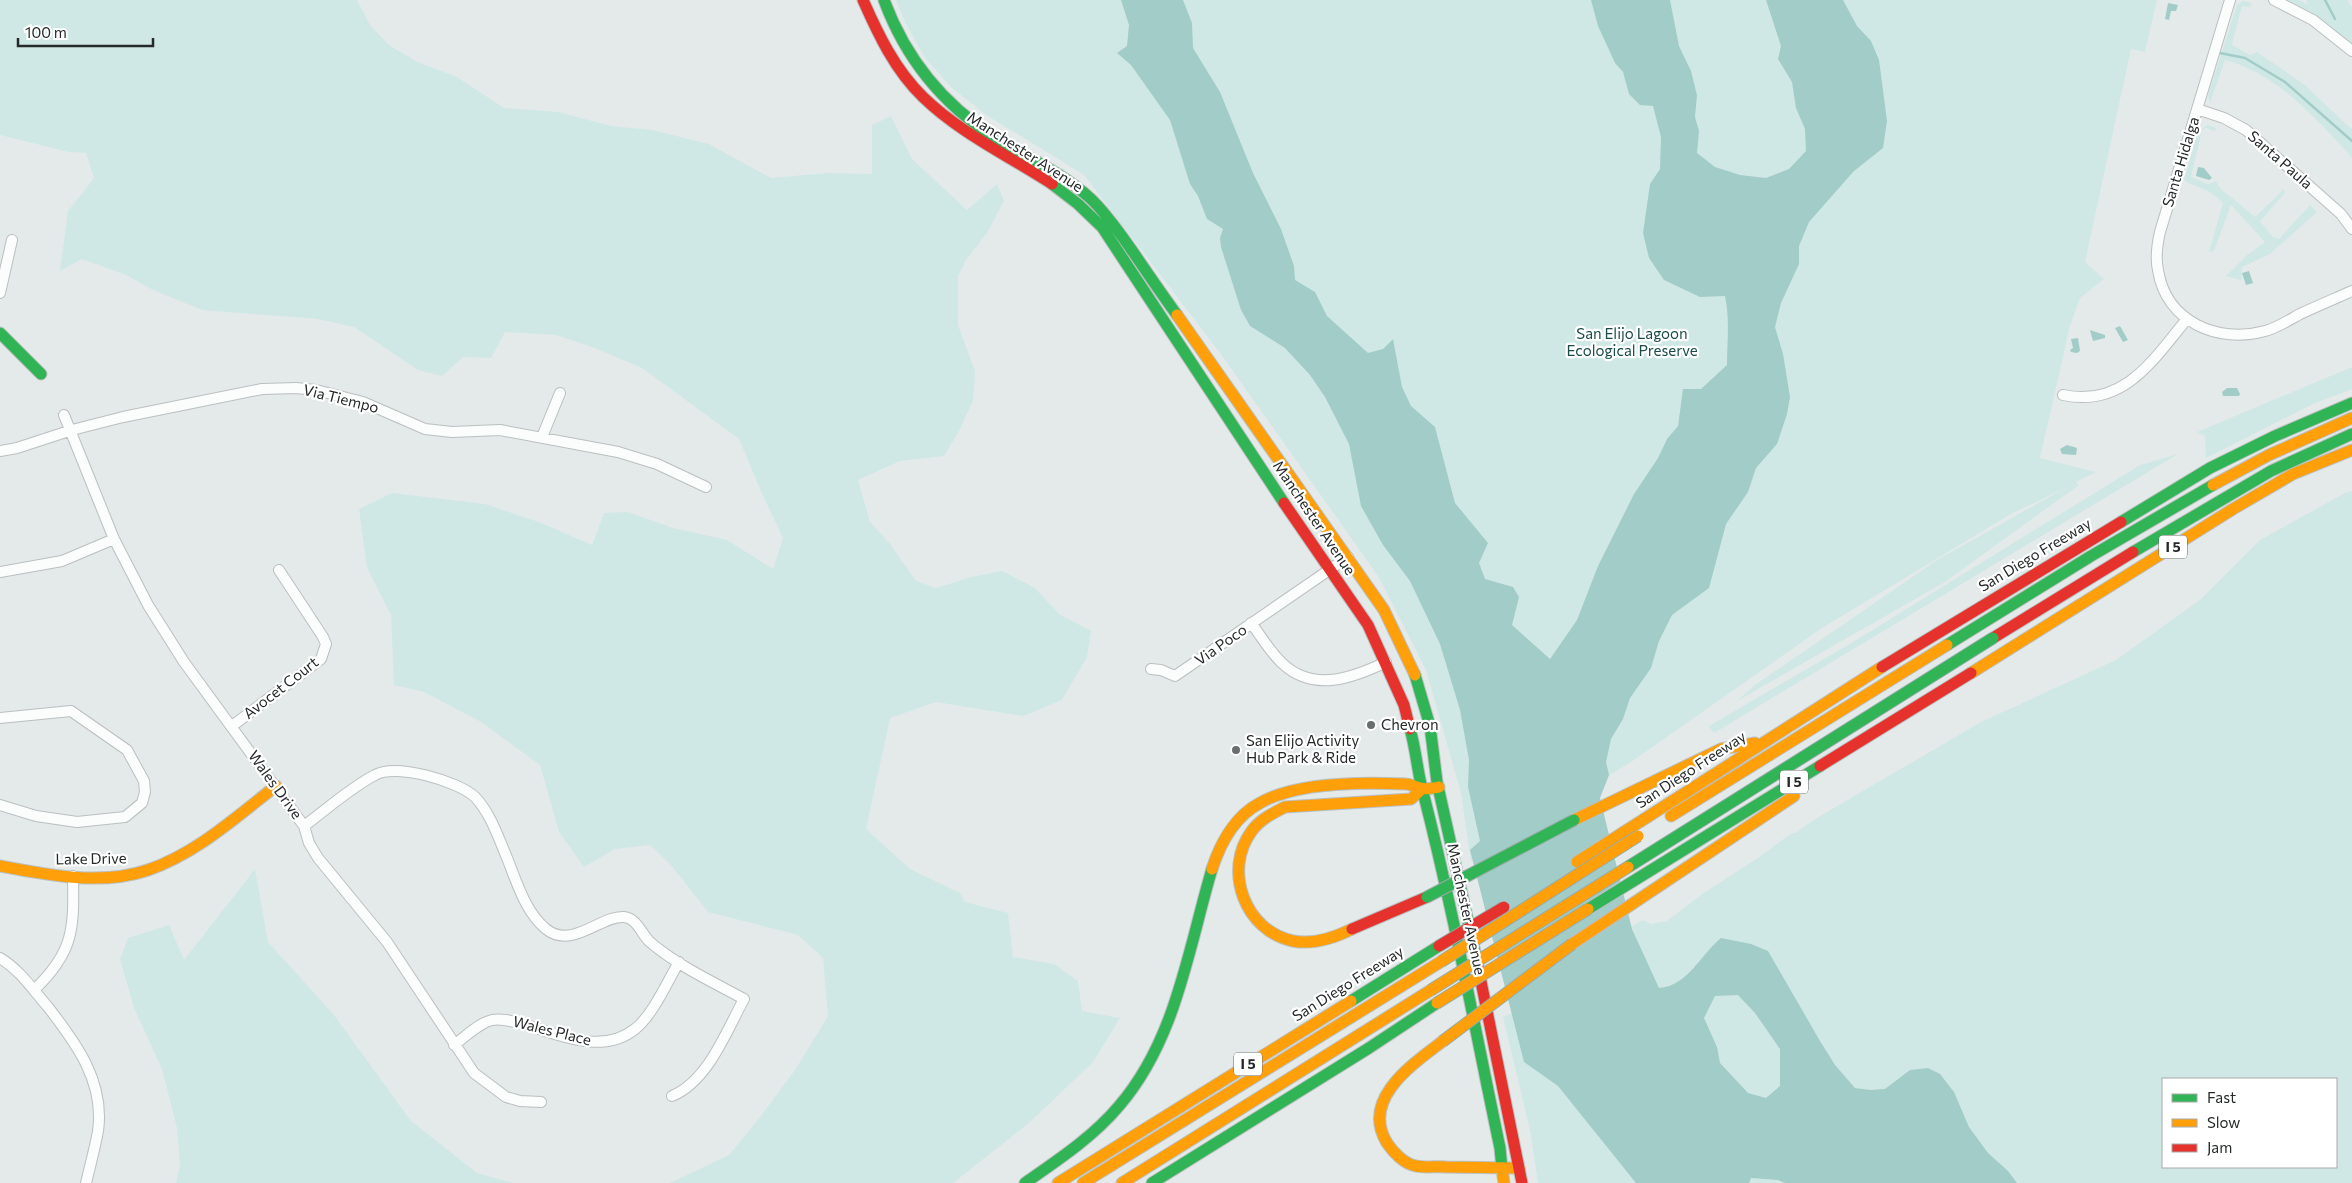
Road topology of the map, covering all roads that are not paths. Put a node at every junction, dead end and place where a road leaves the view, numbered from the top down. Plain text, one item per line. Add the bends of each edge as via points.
1 (863, 0) edge
2 (884, 0) edge
3 (2230, 0) edge
4 (2274, 0) edge
5 (2352, 51) edge
6 (2197, 108) junction
7 (2352, 228) edge
8 (12, 240) dead end
9 (2352, 291) edge
10 (0, 293) edge
11 (2187, 319) junction
12 (0, 333) edge
13 (41, 374) dead end
14 (560, 393) dead end
15 (2063, 395) dead end
16 (2352, 403) edge
17 (64, 415) dead end
18 (2352, 418) edge
19 (72, 430) junction
20 (2352, 434) edge
21 (542, 437) junction
22 (2352, 450) edge
23 (0, 451) edge
24 (706, 487) dead end
25 (114, 539) junction
26 (1348, 557) junction
27 (279, 570) dead end
28 (1329, 570) junction
29 (0, 572) edge
30 (1251, 623) junction
31 (2000, 656) junction
32 (1386, 662) junction
33 (1151, 669) dead end
34 (0, 718) edge
35 (232, 726) junction
36 (1763, 742) junction
37 (276, 786) junction
38 (1439, 787) junction
39 (1422, 789) junction
40 (0, 805) edge
41 (304, 826) junction
42 (1636, 830) junction
43 (0, 866) edge
44 (73, 876) junction
45 (0, 958) edge
46 (679, 962) junction
47 (34, 990) junction
48 (454, 1045) junction
49 (672, 1096) dead end
50 (541, 1102) dead end
51 (1519, 1168) junction
52 (1502, 1169) junction
53 (86, 1183) edge
54 (1026, 1183) edge
55 (1058, 1183) edge
56 (1083, 1183) edge
57 (1122, 1183) edge
58 (1152, 1183) edge
59 (1504, 1183) edge
60 (1522, 1183) edge

1 - 28 main road, Manchester Avenue via 898,67 923,96 958,126 1074,200 1102,227
2 - 26 main road, Manchester Avenue via 908,51 928,80 990,134 1054,171 1091,199 1118,231
3 - 6 street, Santa Hidalga
4 - 5 street via 2313,20
6 - 7 street, Santa Paula via 2246,130 2341,214
6 - 11 street, Santa Hidalga via 2156,253 2164,291
8 - 10 street
9 - 11 street, Santa Hidalga via 2266,331 2236,335 2210,332
11 - 15 street via 2146,368 2125,387 2104,395 2076,398
12 - 13 main road
14 - 21 street
16 - 36 main road, San Diego Freeway / I 5 via 2210,468 1964,615
17 - 19 street, Wales Drive
18 - 42 main road via 2269,455 2149,522
19 - 21 street, Via Tiempo via 262,389 296,388 363,402 425,429 452,432 500,430
19 - 23 street, Via Tiempo
19 - 25 street, Wales Drive
20 - 57 main road, bridge via 2254,481 2164,532
21 - 24 street, Via Tiempo via 618,452 657,464
22 - 31 main road, I 5 via 2294,474
25 - 29 street via 62,561
25 - 35 street, Wales Drive via 148,605 184,662
26 - 28 street
26 - 38 main road, Manchester Avenue via 1384,610 1418,683
27 - 35 street, Avocet Court via 326,644 321,659
28 - 30 street
28 - 32 main road, Manchester Avenue via 1368,624
30 - 32 street, Via Poco via 1282,664 1308,679 1337,681
30 - 33 street, Via Poco via 1175,676
31 - 52 main road, bridge via 1572,944 1443,1041 1400,1075 1389,1088 1381,1108 1381,1132 1390,1149 1405,1162 1415,1166
31 - 58 main road, I 5, bridge
32 - 39 main road, Manchester Avenue via 1404,705 1417,753
34 - 40 street via 71,711 127,750 144,781 145,792 142,803 125,818 107,820 76,822 36,816
35 - 37 street, Wales Drive
36 - 39 main road, bridge via 1721,749 1427,897 1332,938 1313,943 1295,941 1261,926 1240,893 1238,874 1240,855 1251,832 1267,816 1285,807 1411,799
36 - 42 main road, San Diego Freeway / I 5
37 - 41 street, Wales Drive
37 - 44 main road, Lake Drive via 188,851 165,864 125,876
38 - 39 main road
38 - 51 main road, Manchester Avenue
39 - 52 main road, Manchester Avenue via 1452,911
39 - 54 main road via 1408,784 1298,789 1275,794 1246,812 1217,854 1172,1012 1153,1055 1131,1091 1108,1118 1084,1141
41 - 46 street via 376,774 394,771 431,776 474,796 488,814 531,914 548,931 565,935 586,932 609,919 625,916 636,923 650,942
41 - 48 street, Wales Drive via 318,858 387,942
42 - 55 main road, San Diego Freeway / I 5, bridge via 1439,946
42 - 56 main road, bridge via 1442,961
43 - 44 main road, Lake Drive
44 - 47 street via 74,916 68,945 53,972
45 - 47 street
46 - 48 street, Wales Place via 644,1020 634,1030 607,1043 581,1040 505,1019 483,1024
46 - 49 street via 744,999 703,1072 692,1085
47 - 53 street via 74,1039 92,1077 98,1129
48 - 50 street, Wales Drive via 474,1073 495,1090 520,1101
51 - 52 main road
51 - 60 main road, Manchester Avenue
52 - 59 main road, Manchester Avenue

